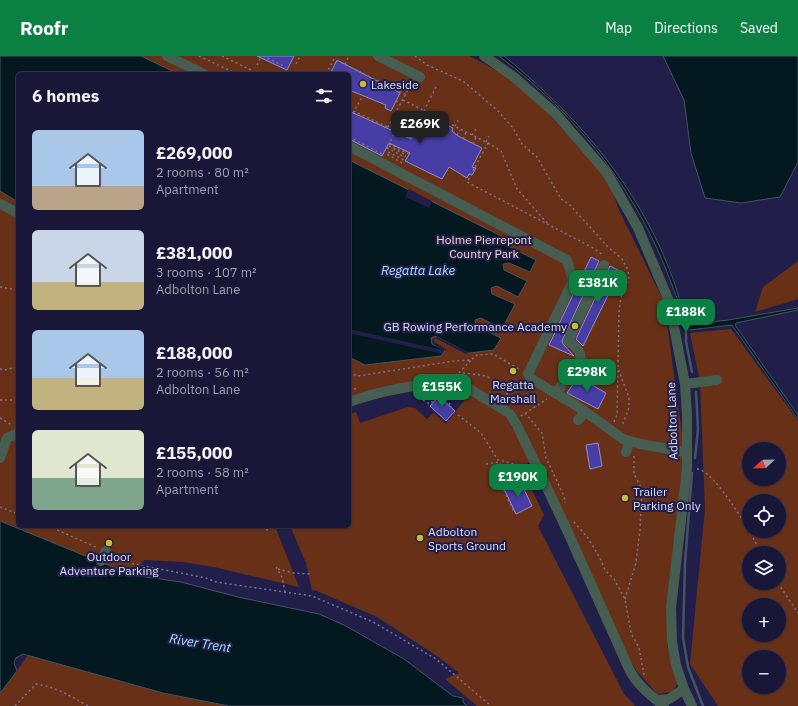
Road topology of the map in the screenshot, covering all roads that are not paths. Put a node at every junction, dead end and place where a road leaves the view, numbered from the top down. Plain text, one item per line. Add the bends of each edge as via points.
1 (168, 56) edge
2 (378, 56) edge
3 (484, 56) edge
4 (200, 72) edge
5 (418, 76) road end
6 (351, 147) edge
7 (0, 204) edge
8 (16, 212) edge
9 (604, 265) road end
10 (716, 380) dead end
11 (685, 384) junction
12 (556, 394) junction
13 (351, 401) edge
14 (585, 412) junction
15 (578, 420) dead end
16 (16, 434) edge
17 (629, 441) junction
18 (626, 452) dead end
19 (686, 452) junction
20 (0, 458) edge
21 (106, 551) road end
22 (101, 561) dead end
23 (684, 689) junction
24 (661, 703) edge
25 (692, 706) edge

1 - 4 street
2 - 5 street
3 - 11 street, Adbolton Lane via 514,77 555,113 607,173 638,228 669,301
6 - 12 street via 567,260 573,281 528,374 530,378
7 - 8 street
9 - 12 street via 568,341 577,346 581,365 565,380
10 - 11 street
11 - 19 street, Adbolton Lane
12 - 14 street
13 - 24 street via 386,390 426,383 458,382 509,413 563,521 629,669 635,680
14 - 15 street
14 - 17 street via 610,431
16 - 20 street via 7,438
17 - 18 street
17 - 19 street
19 - 23 street, Adbolton Lane via 684,494 671,608 672,641
21 - 22 street
23 - 24 street
23 - 25 street, Adbolton Lane

